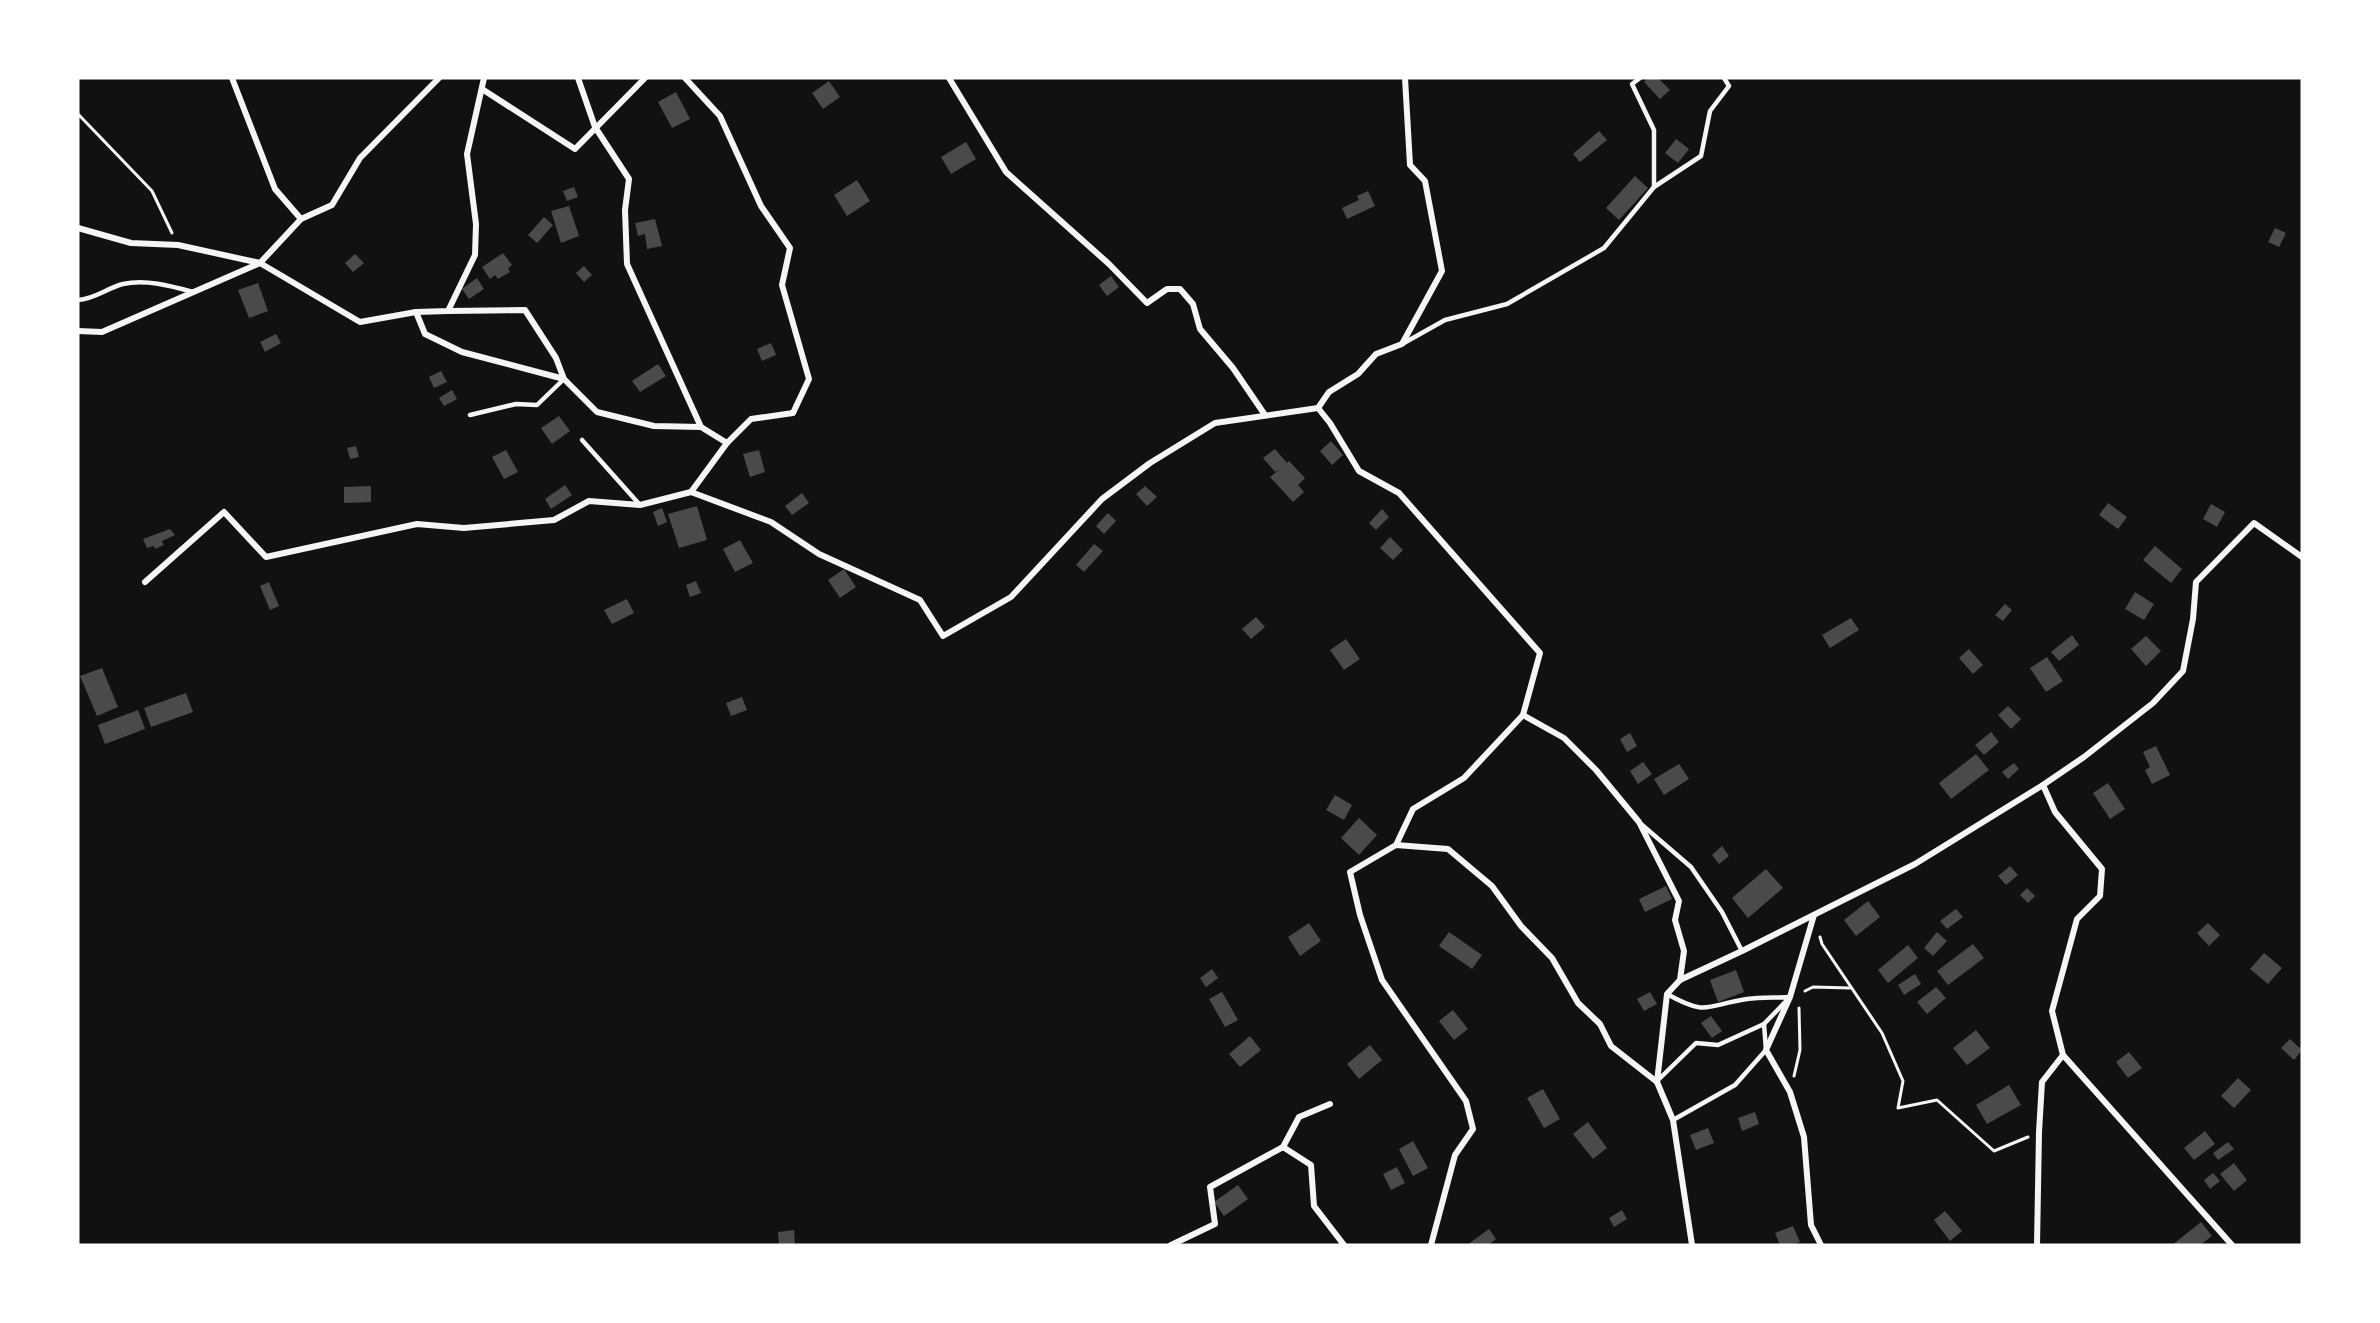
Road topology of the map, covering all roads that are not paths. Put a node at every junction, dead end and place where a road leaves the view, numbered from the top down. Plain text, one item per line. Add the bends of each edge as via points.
1 (232, 78) edge
2 (439, 78) edge
3 (484, 78) edge
4 (578, 78) edge
5 (645, 78) edge
6 (685, 78) edge
7 (949, 78) edge
8 (1405, 78) edge
9 (1640, 78) edge
10 (1724, 78) edge
11 (1734, 78) edge
12 (1729, 86) junction
13 (482, 89) junction
14 (595, 127) junction
15 (1654, 187) junction
16 (301, 219) junction
17 (78, 228) edge
18 (261, 263) junction
19 (193, 292) junction
20 (78, 300) edge
21 (448, 311) junction
22 (416, 312) junction
23 (78, 331) edge
24 (1402, 344) junction
25 (564, 379) junction
26 (1318, 408) junction
27 (470, 415) dead end
28 (1266, 415) junction
29 (701, 427) junction
30 (582, 440) dead end
31 (727, 444) junction
32 (691, 492) junction
33 (640, 505) junction
34 (2302, 557) edge
35 (145, 582) dead end
36 (1522, 715) junction
37 (2043, 785) junction
38 (1639, 822) junction
39 (1396, 845) junction
40 (1814, 915) junction
41 (1742, 951) junction
42 (1680, 980) junction
43 (1666, 994) junction
44 (1790, 997) junction
45 (1764, 1024) junction
46 (1766, 1050) junction
47 (2063, 1055) junction
48 (1657, 1082) junction
49 (1330, 1104) dead end
50 (1673, 1120) junction
51 (1284, 1147) junction
52 (1171, 1245) edge
53 (1344, 1245) edge
54 (1431, 1245) edge
55 (1692, 1245) edge
56 (1821, 1245) edge
57 (2037, 1245) edge
58 (2232, 1245) edge

1 - 16 street via 275,189
2 - 16 street via 360,158 332,205
3 - 13 street
4 - 14 street
5 - 14 street
6 - 31 street via 720,116 761,206 790,248 782,285 809,379 793,413 751,418
7 - 28 street via 1006,172 1148,303 1167,289 1180,289 1193,304 1200,329
8 - 24 street via 1410,165 1425,181 1442,272
9 - 15 lane via 1632,84 1654,130
10 - 12 lane
11 - 12 lane
12 - 15 lane via 1710,111 1701,156
13 - 14 street via 575,149
13 - 21 street via 467,154 476,224 475,255
14 - 29 street via 629,178 625,210 627,264
15 - 24 lane via 1604,248 1507,304 1445,320
16 - 18 street
17 - 18 street via 131,243 178,245
18 - 19 street
18 - 22 street via 360,322
19 - 20 lane via 164,284 123,284
19 - 23 street via 102,332
21 - 22 street
21 - 25 street via 525,310 556,358
22 - 25 street via 425,334 462,352
24 - 26 street via 1376,354 1358,374 1329,392
25 - 27 lane via 537,405 516,404
25 - 29 street via 597,412 654,426
26 - 28 street
26 - 36 street via 1359,471 1399,493 1540,653
28 - 32 street via 1215,423 1150,463 1102,499 1011,597 943,636 920,600 819,554 771,522
29 - 31 street
30 - 33 lane
31 - 32 street
32 - 33 street
33 - 35 street via 589,501 554,520 465,528 417,524 266,557 224,512
34 - 37 street via 2254,523 2196,582 2183,671 2153,703
36 - 38 street via 1564,738
36 - 39 street via 1464,778 1413,809
37 - 40 street via 1916,864
37 - 47 street via 2055,812 2102,869 2100,896 2077,919 2052,1011
38 - 41 lane via 1691,867 1722,912
38 - 42 street via 1678,901 1675,920 1684,951
39 - 48 street via 1448,849 1492,886 1521,926 1552,958 1578,1003 1600,1024 1611,1046
39 - 54 street via 1350,872 1360,915 1382,980 1466,1101 1473,1129 1455,1155
40 - 41 street
40 - 44 street
41 - 42 street
42 - 43 street
43 - 44 lane via 1689,1006 1710,1009 1747,999
43 - 48 street
44 - 45 lane
44 - 46 street
45 - 46 lane
45 - 48 lane via 1718,1045 1696,1043
46 - 50 lane via 1735,1085
46 - 56 street via 1790,1092 1804,1137 1812,1225
47 - 57 street via 2042,1082
47 - 58 street
48 - 50 street
49 - 51 street via 1299,1117
50 - 55 street
51 - 52 street via 1210,1187 1215,1224
51 - 53 street via 1311,1165 1314,1206

